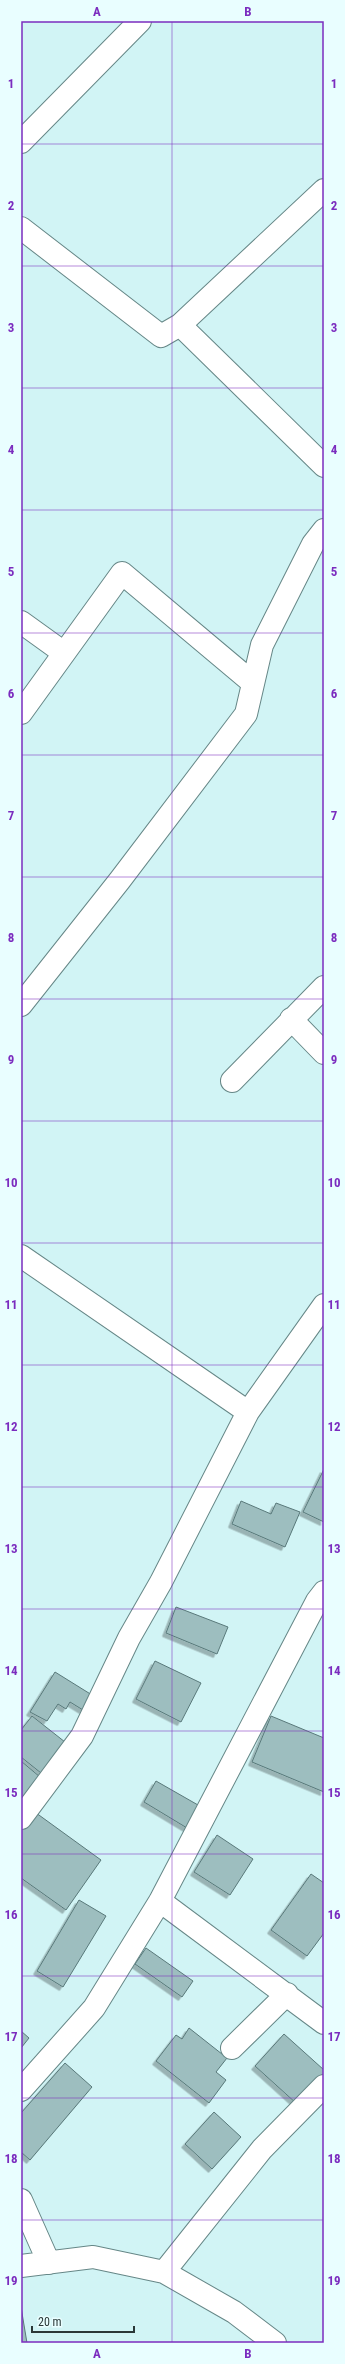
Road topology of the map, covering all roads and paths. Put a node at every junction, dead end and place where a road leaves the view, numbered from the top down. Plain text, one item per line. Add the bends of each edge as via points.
1 (140, 21) edge
2 (21, 142) edge
3 (324, 190) edge
4 (21, 228) edge
5 (180, 325) junction
6 (324, 466) edge
7 (324, 530) edge
8 (21, 622) edge
9 (64, 653) junction
10 (253, 683) junction
11 (21, 713) edge
12 (324, 987) edge
13 (21, 1004) edge
14 (291, 1019) junction
15 (324, 1054) edge
16 (232, 1081) dead end
17 (21, 1256) edge
18 (324, 1305) edge
19 (248, 1412) junction
20 (324, 1592) edge
21 (21, 1818) edge
22 (160, 1901) junction
23 (287, 1994) junction
24 (324, 2023) edge
25 (232, 2048) dead end
26 (324, 2086) edge
27 (21, 2090) edge
28 (21, 2200) edge
29 (49, 2263) junction
30 (21, 2266) edge
31 (164, 2272) junction
32 (275, 2343) edge

1 - 2 street
3 - 5 street
4 - 5 street via 161,336
5 - 6 street
7 - 10 street via 313,544 262,645
8 - 9 street
9 - 10 street via 122,573
9 - 11 street
10 - 13 street via 246,714 120,880
12 - 14 street
14 - 15 street
14 - 16 street
17 - 19 street
18 - 19 street
19 - 21 street via 161,1582 129,1638 82,1736
20 - 22 street
22 - 23 street
22 - 27 street via 94,2008
23 - 24 street
23 - 25 street
26 - 31 street via 262,2149
28 - 29 street
29 - 30 street
29 - 31 street via 93,2257
31 - 32 street via 234,2312

